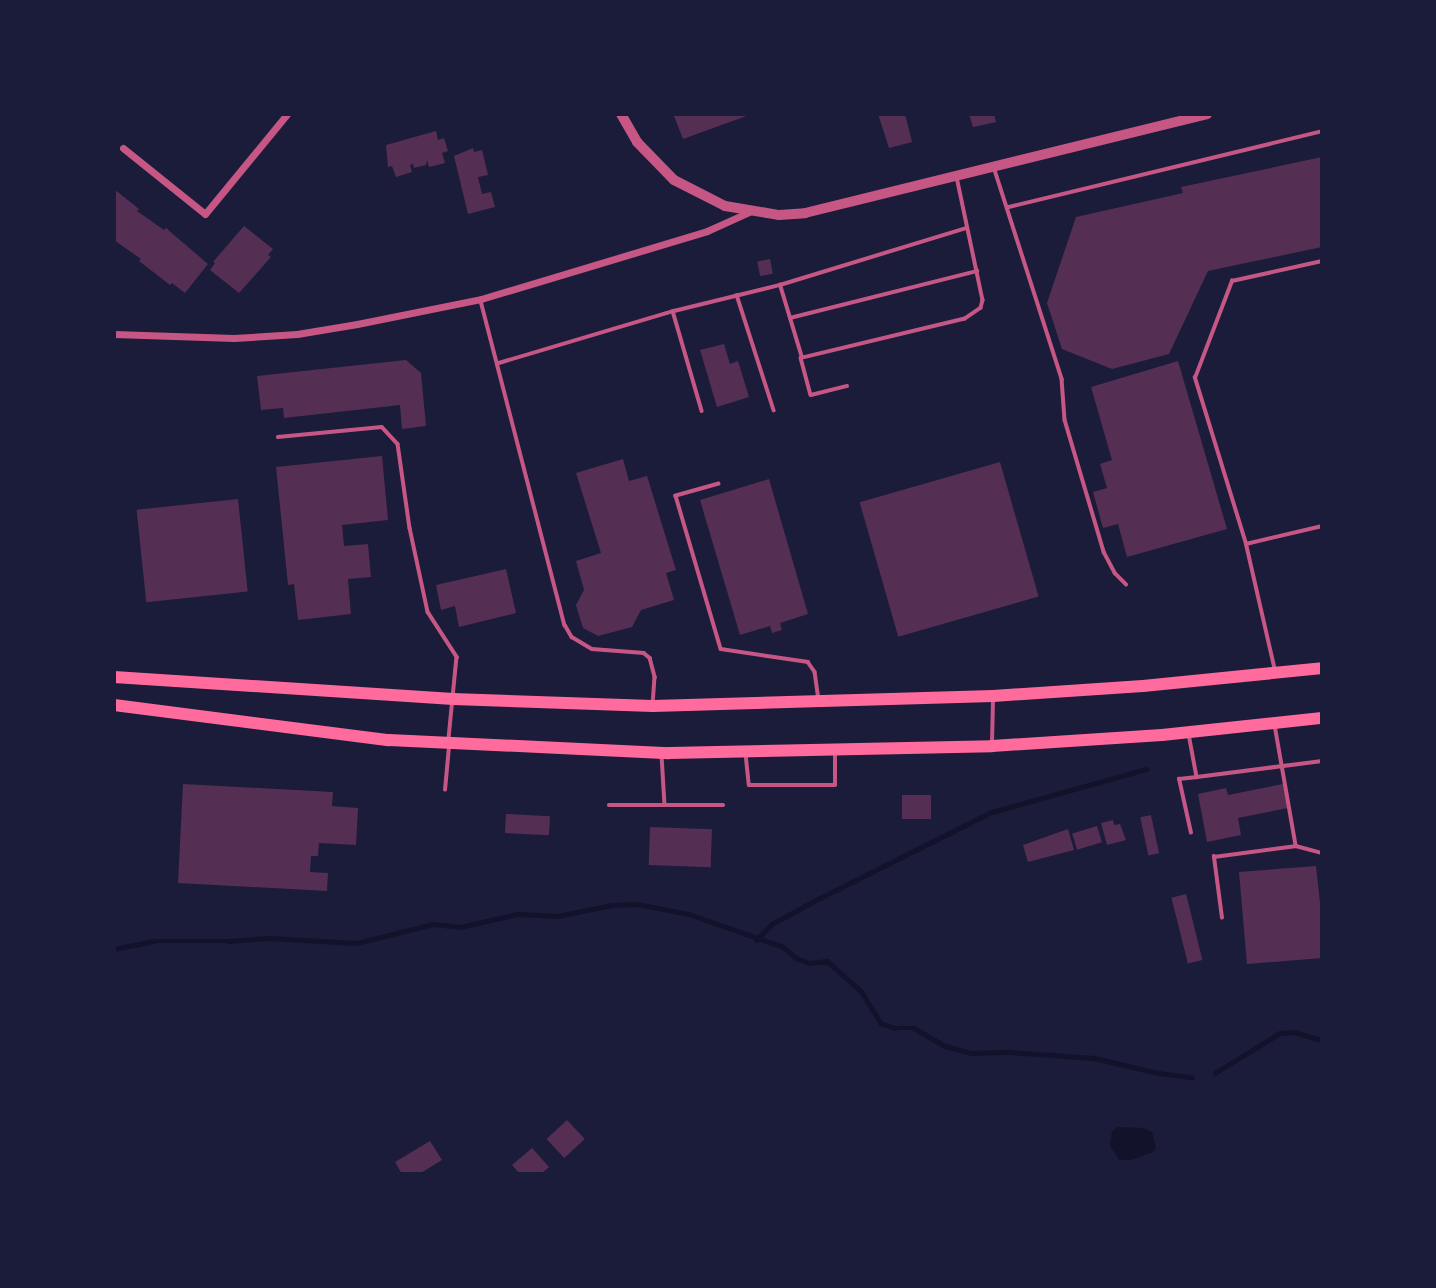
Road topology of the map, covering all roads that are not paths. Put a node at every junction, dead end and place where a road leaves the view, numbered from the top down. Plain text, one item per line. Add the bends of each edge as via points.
1 (287, 114) edge
2 (621, 114) edge
3 (1208, 114) edge
4 (1322, 131) edge
5 (123, 148) dead end
6 (994, 165) junction
7 (956, 175) junction
8 (1009, 207) junction
9 (749, 212) junction
10 (967, 228) junction
11 (1322, 261) edge
12 (977, 271) junction
13 (780, 285) junction
14 (737, 295) junction
15 (481, 299) junction
16 (673, 311) junction
17 (790, 318) junction
18 (114, 334) edge
19 (801, 357) junction
20 (499, 363) junction
21 (846, 386) dead end
22 (774, 410) dead end
23 (702, 411) dead end
24 (278, 437) dead end
25 (719, 484) dead end
26 (1322, 526) edge
27 (1246, 544) junction
28 (1126, 584) dead end
29 (1322, 668) edge
30 (1276, 673) junction
31 (114, 677) edge
32 (993, 696) junction
33 (453, 699) junction
34 (820, 702) junction
35 (114, 705) edge
36 (653, 706) junction
37 (1322, 718) edge
38 (1274, 723) junction
39 (1189, 732) junction
40 (449, 745) junction
41 (992, 746) junction
42 (834, 750) junction
43 (662, 752) junction
44 (745, 752) junction
45 (1322, 761) edge
46 (1282, 765) junction
47 (1197, 777) junction
48 (444, 790) dead end
49 (608, 805) dead end
50 (665, 805) junction
51 (723, 805) dead end
52 (1191, 833) dead end
53 (1297, 846) junction
54 (1322, 853) edge
55 (1222, 918) dead end

1 - 5 street via 205,214
2 - 9 street via 637,142 674,180 725,206
3 - 6 street
4 - 8 lane
6 - 7 street
6 - 8 lane
7 - 9 street via 805,213
7 - 10 lane
8 - 28 lane via 1062,379 1065,420 1104,552
9 - 15 street via 707,231
10 - 12 lane
10 - 13 lane
11 - 27 lane via 1232,281 1195,378
12 - 17 lane
12 - 19 lane via 981,308 965,318
13 - 14 lane
13 - 17 lane
14 - 16 lane
14 - 22 lane
15 - 18 street via 297,334 234,338
15 - 20 lane
16 - 20 lane
16 - 23 lane
17 - 19 lane
19 - 21 lane via 811,395
20 - 36 lane via 565,625 572,637 592,649 644,653 650,658 655,677
24 - 33 lane via 382,427 398,444 428,612 457,657
25 - 34 lane via 676,496 721,649 808,662 815,672
26 - 27 lane
27 - 30 lane
29 - 30 main road
30 - 32 main road
31 - 33 main road
32 - 34 main road
32 - 41 lane
33 - 36 main road
33 - 40 lane
34 - 36 main road
35 - 40 main road
37 - 38 main road
38 - 39 main road
38 - 46 lane
39 - 41 main road
39 - 47 lane
40 - 43 main road
40 - 48 lane
41 - 42 main road
42 - 44 main road
42 - 44 lane via 835,785 749,785
43 - 44 main road
43 - 50 lane
45 - 46 lane
46 - 47 lane
46 - 53 lane
47 - 52 lane via 1179,779
49 - 50 lane
50 - 51 lane
53 - 54 lane
53 - 55 lane via 1214,857

